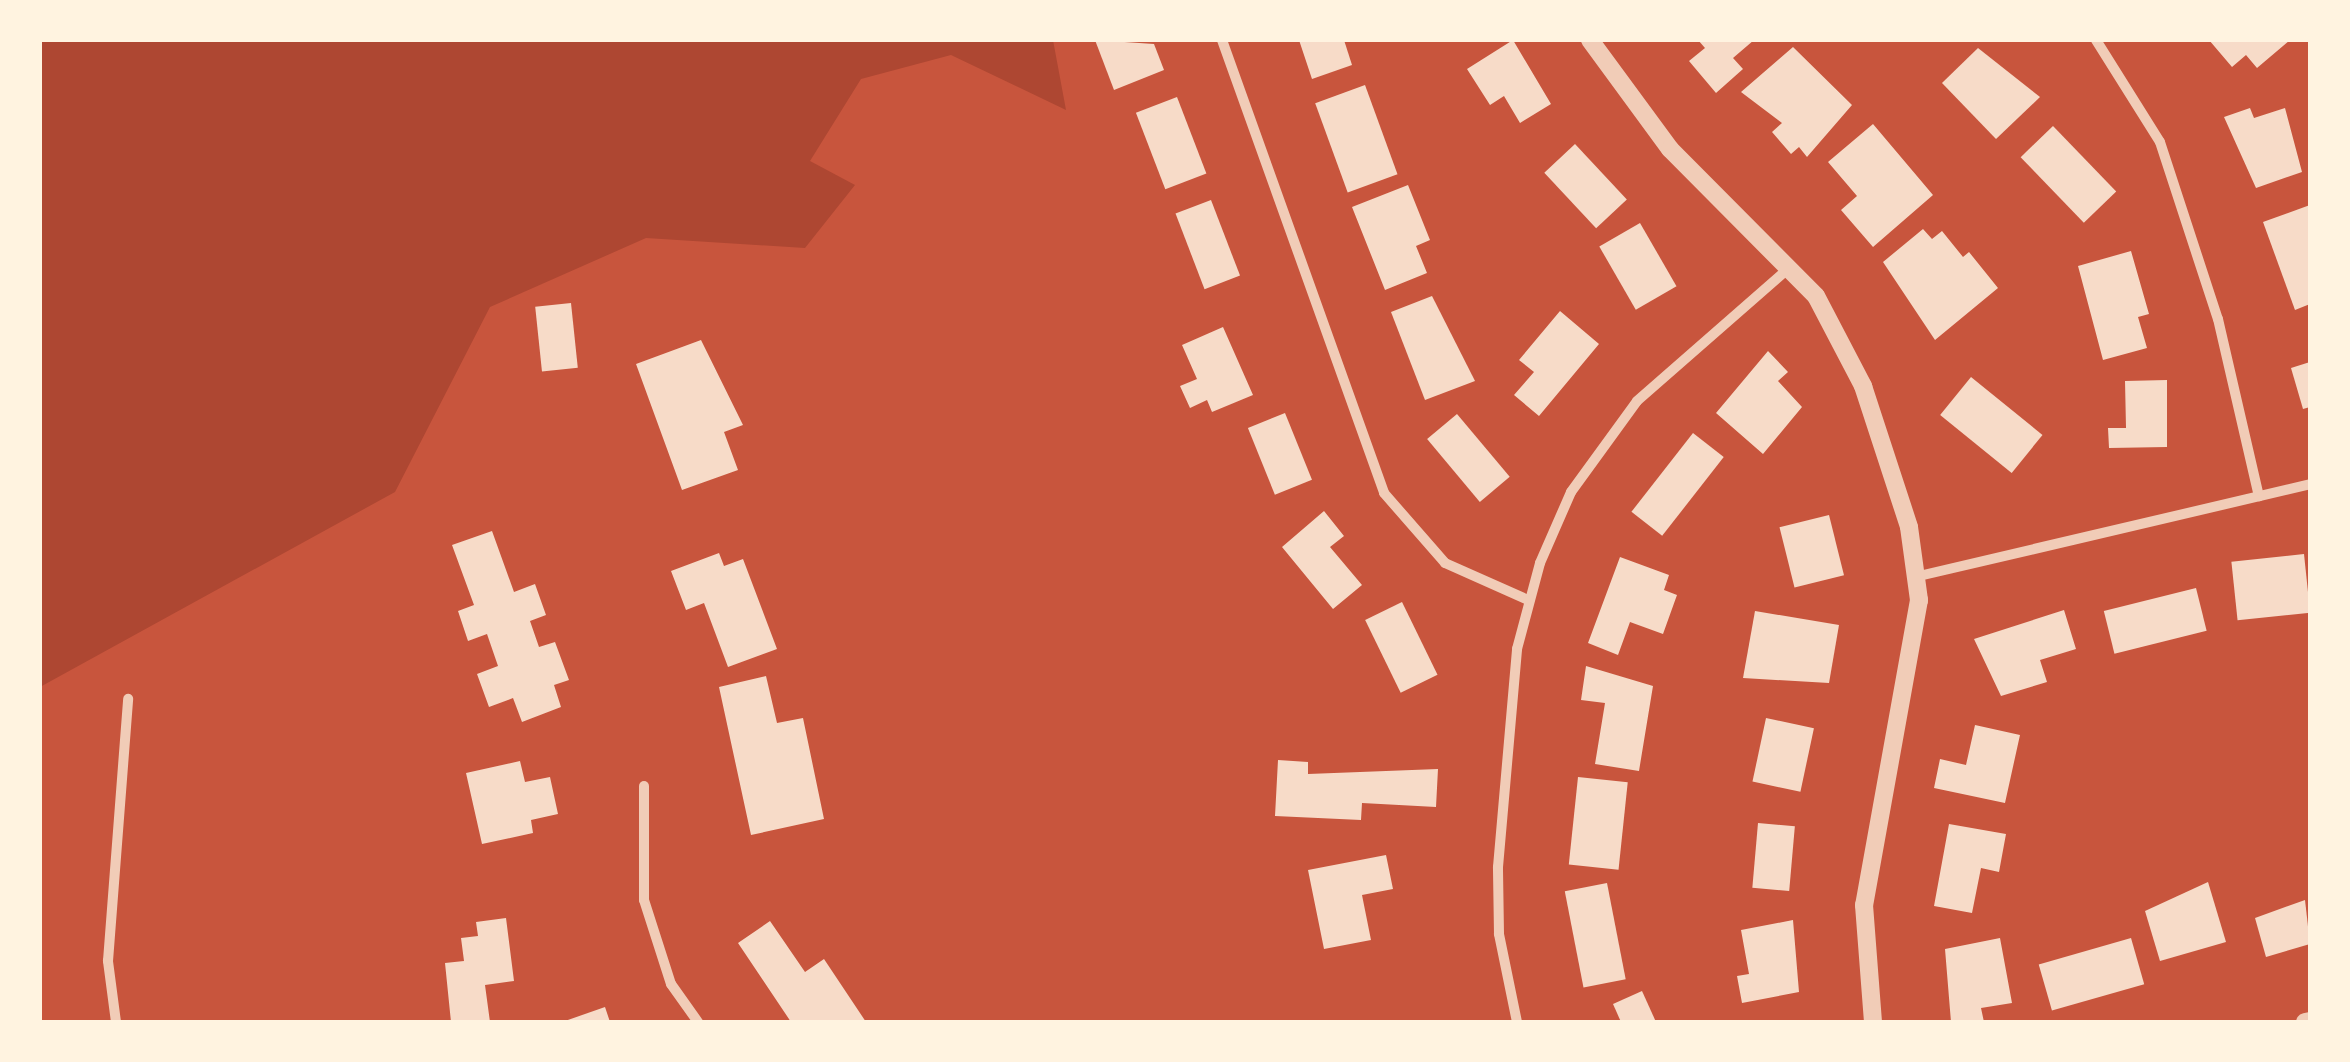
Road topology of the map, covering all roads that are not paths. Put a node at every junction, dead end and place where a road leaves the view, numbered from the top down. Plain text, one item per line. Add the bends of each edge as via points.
1 (1222, 40) edge
2 (1590, 40) edge
3 (2096, 40) edge
4 (1792, 266) junction
5 (2310, 484) edge
6 (2259, 496) junction
7 (1919, 576) junction
8 (1528, 600) junction
9 (128, 700) dead end
10 (644, 786) dead end
11 (116, 1022) edge
12 (698, 1022) edge
13 (1518, 1022) edge
14 (1873, 1022) edge

1 - 8 street via 1384,493 1445,563
2 - 4 street via 1670,149
3 - 6 street via 2160,142 2218,319
4 - 7 street via 1863,386
4 - 8 street via 1663,375 1612,432 1563,509
5 - 6 street
6 - 7 street
7 - 14 street via 1864,905
8 - 13 street via 1498,867 1500,945
9 - 11 street via 109,949
10 - 12 street via 644,900 671,984

